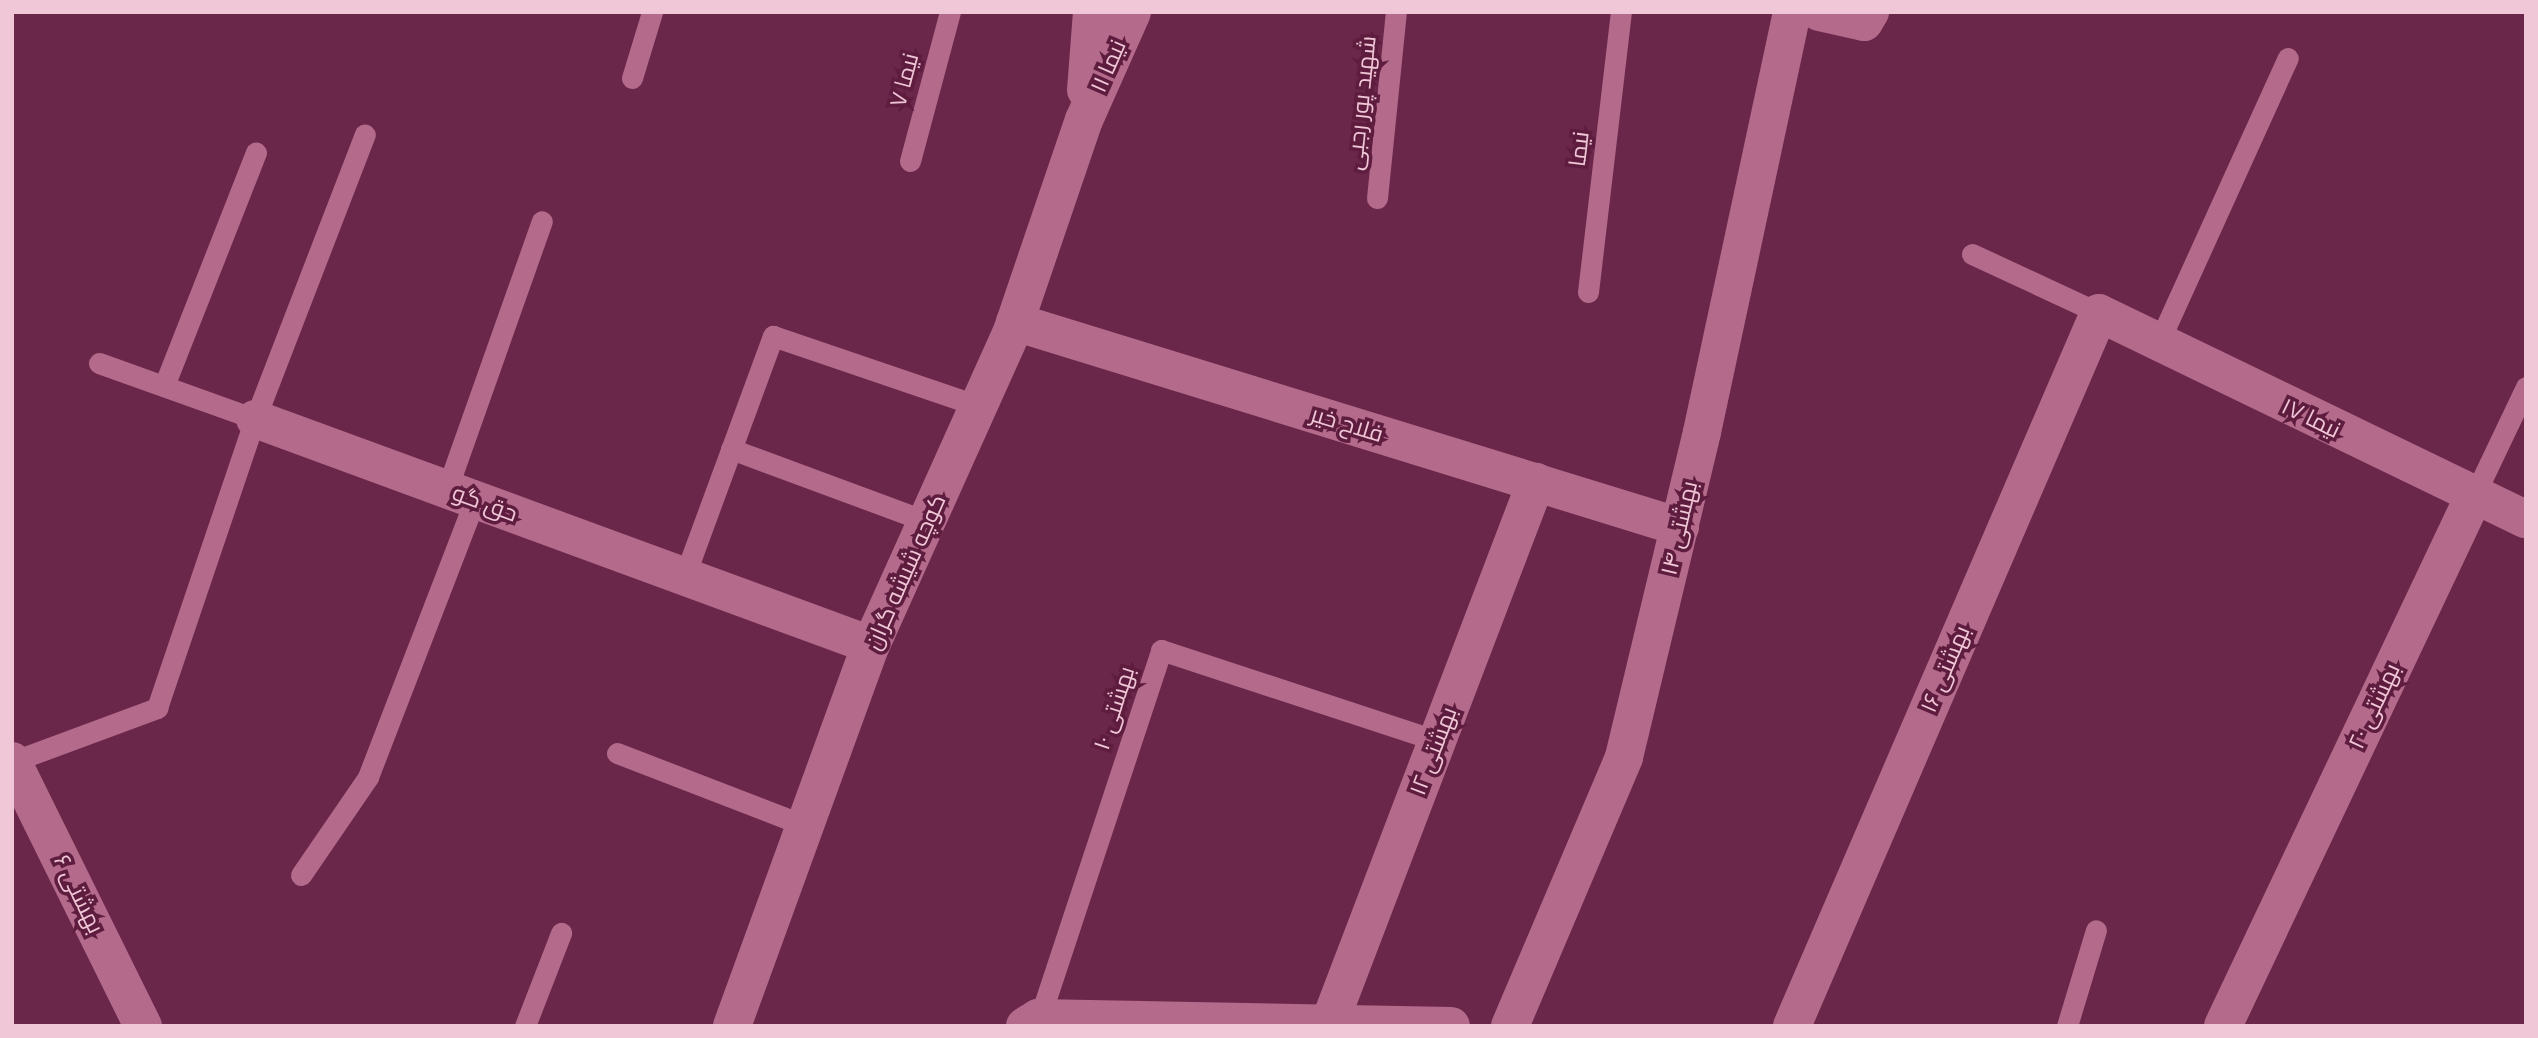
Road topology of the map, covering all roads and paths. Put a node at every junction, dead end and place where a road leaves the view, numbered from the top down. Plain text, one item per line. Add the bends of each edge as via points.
1 (652, 12) edge
2 (950, 12) edge
3 (1092, 12) edge
4 (1132, 12) edge
5 (1396, 12) edge
6 (1621, 12) edge
7 (1791, 12) edge
8 (1819, 12) edge
9 (1867, 17) edge
10 (2288, 58) dead end
11 (632, 78) dead end
12 (1084, 120) junction
13 (365, 134) dead end
14 (256, 152) dead end
15 (910, 161) dead end
16 (1377, 198) dead end
17 (542, 221) dead end
18 (1972, 254) dead end
19 (1588, 292) dead end
20 (2099, 313) junction
21 (1015, 322) junction
22 (2158, 344) junction
23 (99, 363) dead end
24 (164, 386) junction
25 (2526, 387) edge
26 (979, 406) junction
27 (255, 419) junction
28 (731, 449) junction
29 (1536, 482) junction
30 (461, 494) junction
31 (2474, 496) junction
32 (2526, 519) edge
33 (926, 522) junction
34 (1680, 527) junction
35 (685, 575) junction
36 (871, 645) junction
37 (1437, 741) junction
38 (617, 753) dead end
39 (13, 761) edge
40 (806, 826) junction
41 (301, 875) dead end
42 (2096, 930) dead end
43 (561, 933) dead end
44 (1331, 1019) junction
45 (1034, 1023) edge
46 (1432, 1025) edge
47 (144, 1026) edge
48 (525, 1026) edge
49 (732, 1026) edge
50 (1510, 1026) edge
51 (1792, 1026) edge
52 (2067, 1026) edge
53 (2223, 1026) edge

1 - 11 lane
2 - 15 lane, نیما ۷
3 - 12 street
4 - 12 street, نیما ۱۱
5 - 16 lane, شهید پور رجبی
6 - 19 lane, نیما
7 - 34 street, بهشتی ۱۴
8 - 9 street
10 - 22 lane
12 - 21 street, کوچه شیشه گران
13 - 27 lane
14 - 24 lane
17 - 30 lane
18 - 20 lane
20 - 22 street, نیما ۱۷
20 - 51 street, بهشتی ۱۶
21 - 26 street, کوچه شیشه گران
21 - 29 street, فلاح خیر
22 - 31 street, نیما ۱۷
23 - 24 lane, حق گو
24 - 27 lane, حق گو
25 - 31 lane, بهشتی ۲۰
26 - 28 lane via 773,336
26 - 33 street, کوچه شیشه گران
27 - 30 street, حق گو
27 - 39 lane via 157,708
28 - 33 lane
28 - 35 lane
29 - 34 street, فلاح خیر
29 - 37 street, بهشتی ۱۲
30 - 35 street, حق گو
30 - 41 lane via 368,777
31 - 32 street, نیما ۱۷
31 - 53 street, بهشتی ۲۰
33 - 36 street, کوچه شیشه گران
34 - 50 street, بهشتی ۱۴ via 1624,757
35 - 36 street, حق گو
36 - 40 street, کوچه شیشه گران
37 - 44 street, بهشتی ۱۲
37 - 45 lane, بهشتی ۱۰ via 1161,650
38 - 40 lane
39 - 47 street, بهشتی ۶
40 - 49 street, کوچه شیشه گران
42 - 52 lane
43 - 48 lane
44 - 45 street
44 - 46 street

